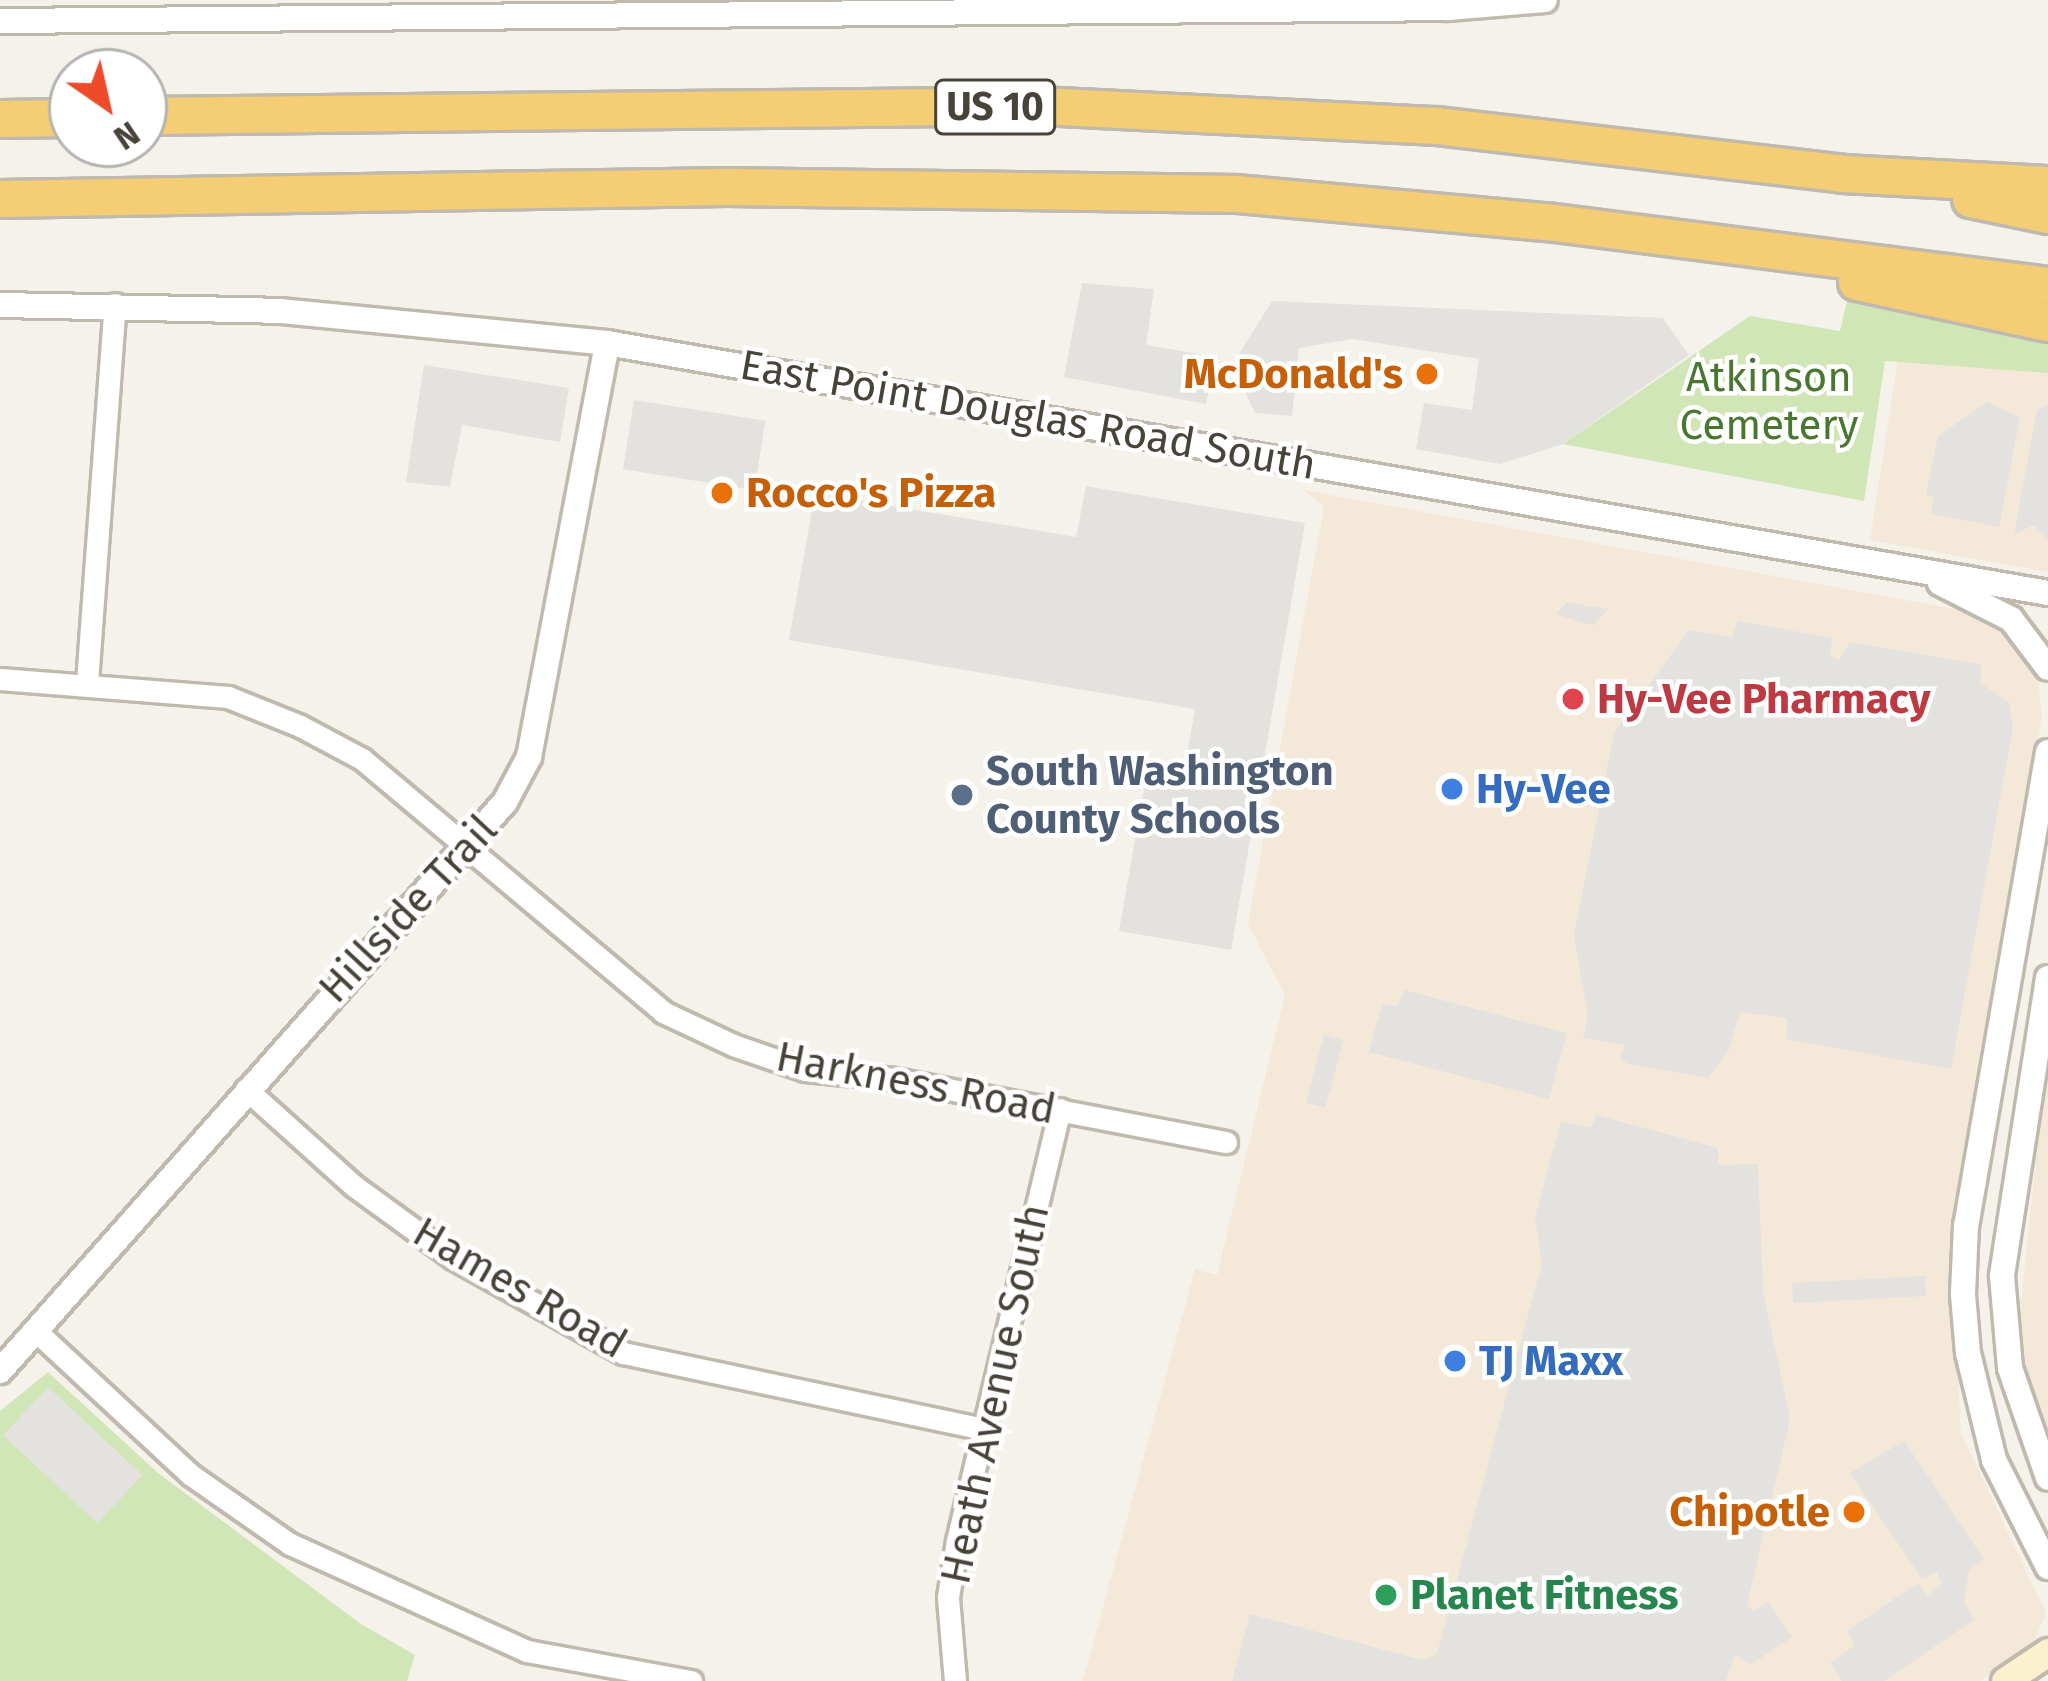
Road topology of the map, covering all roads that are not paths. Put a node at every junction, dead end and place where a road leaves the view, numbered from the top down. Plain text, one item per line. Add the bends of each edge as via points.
1 (1545, 0) edge
2 (0, 21) edge
3 (168, 116) edge
4 (48, 118) edge
5 (0, 119) edge
6 (1844, 174) junction
7 (2048, 185) edge
8 (0, 199) edge
9 (2048, 215) edge
10 (1547, 222) junction
11 (2048, 286) edge
12 (0, 304) edge
13 (115, 304) junction
14 (2048, 323) edge
15 (607, 343) junction
16 (1899, 566) junction
17 (2048, 593) edge
18 (2048, 668) edge
19 (0, 680) edge
20 (87, 682) junction
21 (2048, 752) edge
22 (469, 851) junction
23 (2048, 978) edge
24 (246, 1089) junction
25 (1060, 1109) junction
26 (1226, 1142) dead end
27 (37, 1332) junction
28 (0, 1371) edge
29 (978, 1428) junction
30 (2048, 1478) edge
31 (2048, 1567) edge
32 (2048, 1652) edge
33 (692, 1681) edge
34 (955, 1681) edge
35 (2005, 1681) edge

1 - 2 street via 1448,8
3 - 6 highway, US 10 via 1040,106 1437,126
4 - 5 highway
6 - 7 highway
6 - 9 highway, US 10
8 - 10 highway, US 10 via 974,188 1237,194
10 - 11 highway, US 10
10 - 14 highway
12 - 13 street, East Point Douglas Road South
13 - 15 street, East Point Douglas Road South via 281,310
13 - 20 street
15 - 16 street, East Point Douglas Road South
15 - 22 street, Hillside Trail via 529,757
16 - 17 street, East Point Douglas Road South
16 - 18 street via 2011,619
19 - 20 street, Harkness Road
20 - 22 street, Harkness Road via 228,697 300,726 362,759
21 - 31 street via 1963,1267 1968,1353 1984,1424 2005,1490
22 - 24 street, Hillside Trail
22 - 25 street, Harkness Road via 663,1012 733,1045 806,1070
23 - 30 street via 2002,1276 2010,1368
24 - 27 street, Hillside Trail
24 - 29 street, Hames Road via 354,1186 453,1258 622,1353
25 - 26 street, Harkness Road
25 - 29 street, Heath Avenue South
27 - 28 street, Hillside Trail
27 - 33 street via 190,1475 290,1544 527,1652
29 - 34 street, Heath Avenue South via 948,1597
32 - 35 main road

